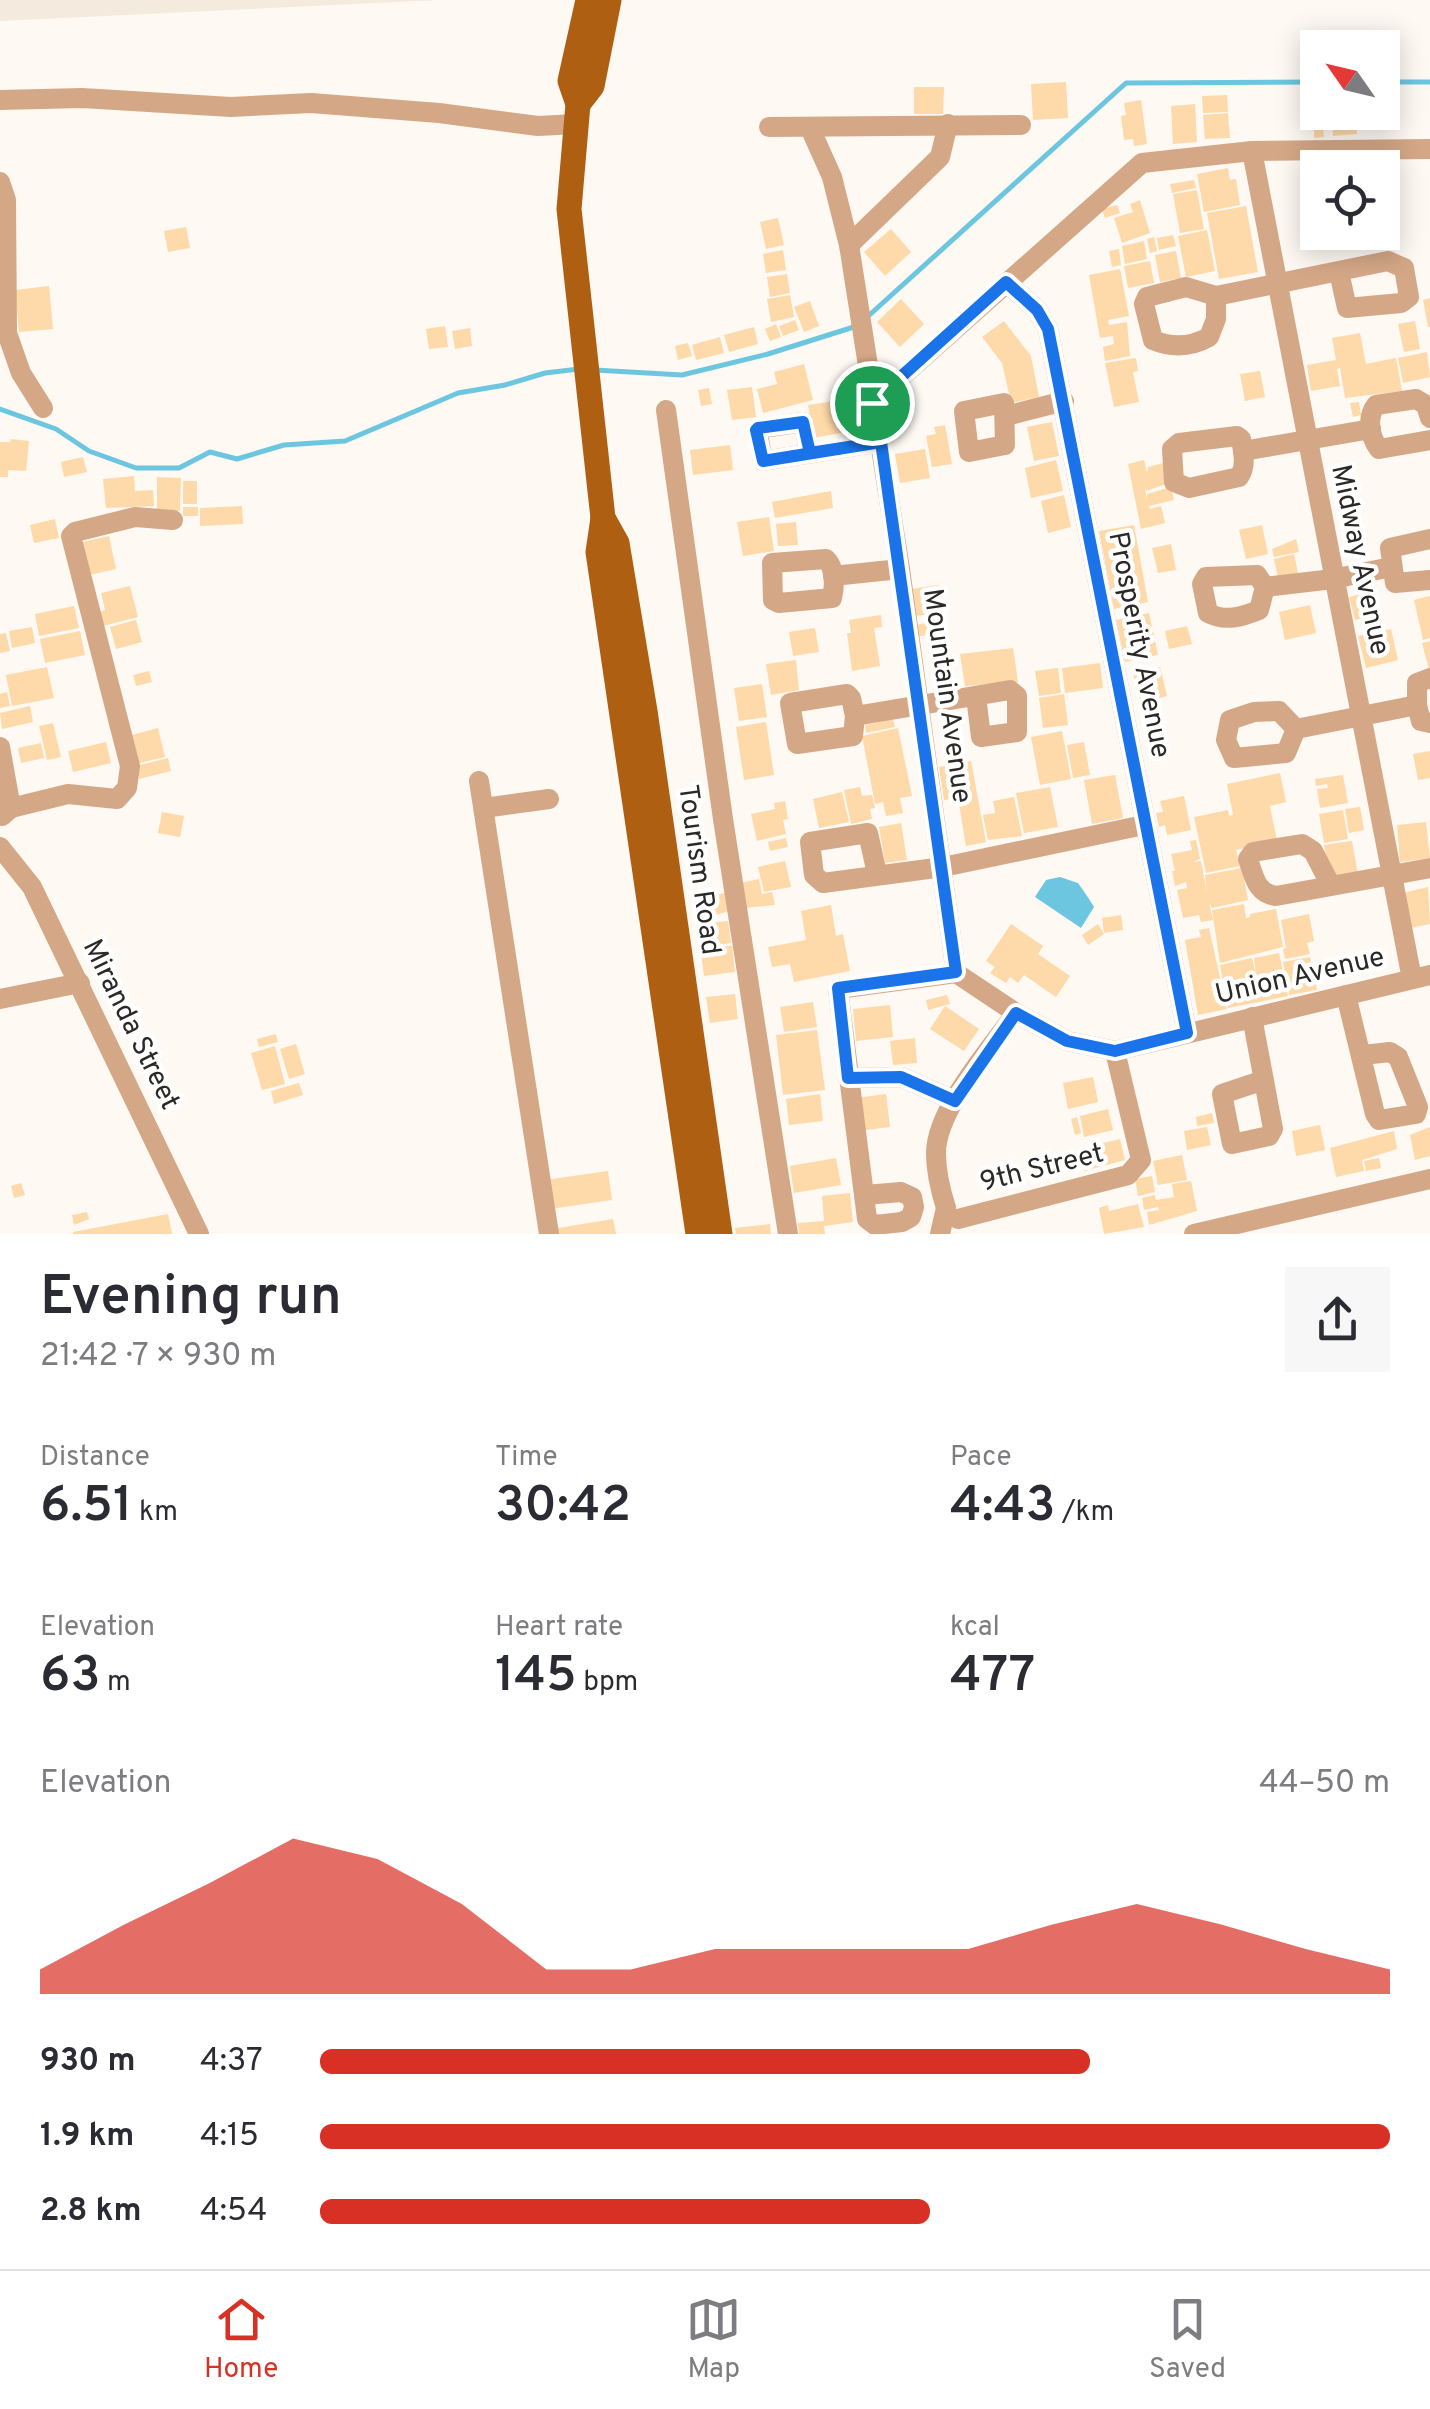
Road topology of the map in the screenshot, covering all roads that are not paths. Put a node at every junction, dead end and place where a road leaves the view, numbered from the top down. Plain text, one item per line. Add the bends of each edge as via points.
1 (588, 0) edge
2 (609, 0) edge
3 (0, 100) edge
4 (577, 114) junction
5 (948, 124) junction
6 (1022, 124) dead end
7 (769, 126) dead end
8 (810, 128) junction
9 (1430, 149) edge
10 (1252, 152) junction
11 (0, 182) edge
12 (849, 245) junction
13 (1339, 272) junction
14 (1006, 282) junction
15 (1276, 283) junction
16 (1216, 296) junction
17 (1064, 401) junction
18 (872, 403) junction
19 (43, 408) dead end
20 (666, 410) dead end
21 (1006, 416) dead end
22 (1430, 418) edge
23 (1370, 428) junction
24 (1430, 440) edge
25 (1306, 441) junction
26 (881, 442) junction
27 (1243, 451) dead end
28 (810, 453) junction
29 (603, 518) junction
30 (173, 520) dead end
31 (1430, 539) edge
32 (1391, 567) junction
33 (900, 569) junction
34 (833, 576) dead end
35 (1334, 579) junction
36 (1430, 580) edge
37 (1265, 587) dead end
38 (1430, 678) edge
39 (976, 696) junction
40 (1416, 705) junction
41 (918, 708) junction
42 (855, 716) dead end
43 (1363, 717) junction
44 (1430, 723) edge
45 (1296, 730) dead end
46 (0, 747) edge
47 (479, 781) dead end
48 (549, 799) dead end
49 (484, 808) junction
50 (5, 813) edge
51 (1144, 825) junction
52 (0, 846) edge
53 (943, 868) junction
54 (1430, 868) edge
55 (877, 874) junction
56 (1393, 877) junction
57 (1330, 884) junction
58 (956, 972) junction
59 (1421, 977) edge
60 (80, 984) junction
61 (1346, 996) junction
62 (0, 999) edge
63 (1016, 1013) junction
64 (1252, 1017) junction
65 (1187, 1033) junction
66 (1115, 1051) junction
67 (1363, 1054) junction
68 (848, 1078) junction
69 (1264, 1080) junction
70 (955, 1101) junction
71 (1430, 1179) edge
72 (864, 1195) junction
73 (955, 1220) edge
74 (199, 1234) edge
75 (549, 1234) edge
76 (698, 1234) edge
77 (720, 1234) edge
78 (788, 1234) edge
79 (940, 1234) edge
80 (1194, 1234) edge

1 - 4 main road, Tourism Road via 570,81
2 - 4 main road, Tourism Road via 592,86
3 - 4 street via 311,103 538,126
4 - 29 main road, Tourism Road via 569,209
5 - 6 street
5 - 8 street
5 - 12 street via 940,157
7 - 8 street
8 - 12 street, Mountain Avenue via 832,177
9 - 10 street
10 - 14 street via 1142,163
10 - 15 street, Midway Avenue
11 - 19 street via 6,200 8,333
12 - 18 street, Mountain Avenue
13 - 13 street via 1388,261 1404,268 1409,297 1351,308 1344,304
13 - 15 street
14 - 17 street, Prosperity Avenue via 1048,329
14 - 18 street
15 - 16 street
15 - 25 street, Midway Avenue
16 - 16 street via 1186,286 1147,297 1153,340 1195,344 1209,336
17 - 21 street
17 - 51 street, Prosperity Avenue
18 - 26 street, Mountain Avenue
20 - 78 street
22 - 23 street via 1426,404 1416,399 1376,406
23 - 24 street via 1381,449
23 - 25 street
25 - 27 street
25 - 35 street, Midway Avenue
26 - 28 street
26 - 33 street, Mountain Avenue
28 - 28 street via 763,461 758,428 803,422
29 - 76 main road, Tourism Road via 598,552
29 - 77 main road, Tourism Road via 617,544
30 - 50 street via 134,517 71,536 130,766 126,788 116,799 68,794
31 - 32 street via 1390,548
32 - 35 street
32 - 36 street via 1397,585
33 - 34 street
33 - 41 street, Mountain Avenue
35 - 37 street
35 - 43 street, Midway Avenue
38 - 40 street via 1417,683
39 - 39 street via 1010,690 1017,696 1012,735 981,737
39 - 41 street
40 - 43 street
40 - 44 street via 1422,724
41 - 42 street
41 - 53 street, Mountain Avenue
43 - 45 street
43 - 56 street, Midway Avenue
46 - 50 street
47 - 49 street
48 - 49 street
49 - 75 street
51 - 53 street
51 - 65 street, Prosperity Avenue
52 - 60 street, Miranda Street via 32,887
53 - 55 street
53 - 58 street, Mountain Avenue
54 - 56 street
55 - 55 street via 816,880 810,842 865,832
56 - 57 street
56 - 59 street, Midway Avenue
57 - 57 street via 1265,894 1250,855 1297,844 1313,851
58 - 63 street
58 - 68 street via 838,988
59 - 61 street, Union Avenue
60 - 62 street
60 - 74 street, Miranda Street
61 - 64 street, Union Avenue
61 - 67 street
63 - 66 street, Union Avenue via 1067,1041
63 - 70 street
64 - 65 street, Union Avenue
64 - 69 street
65 - 66 street, Union Avenue
66 - 73 street, 9th Street via 1141,1160 1137,1169
67 - 67 street via 1379,1120 1418,1112 1403,1063 1390,1052
68 - 70 street via 901,1077
68 - 72 street
69 - 69 street via 1273,1129 1269,1136 1232,1144 1220,1097
70 - 73 street via 936,1155
71 - 80 street
72 - 72 street via 867,1218 875,1224 911,1217 912,1197
73 - 79 street via 940,1225

